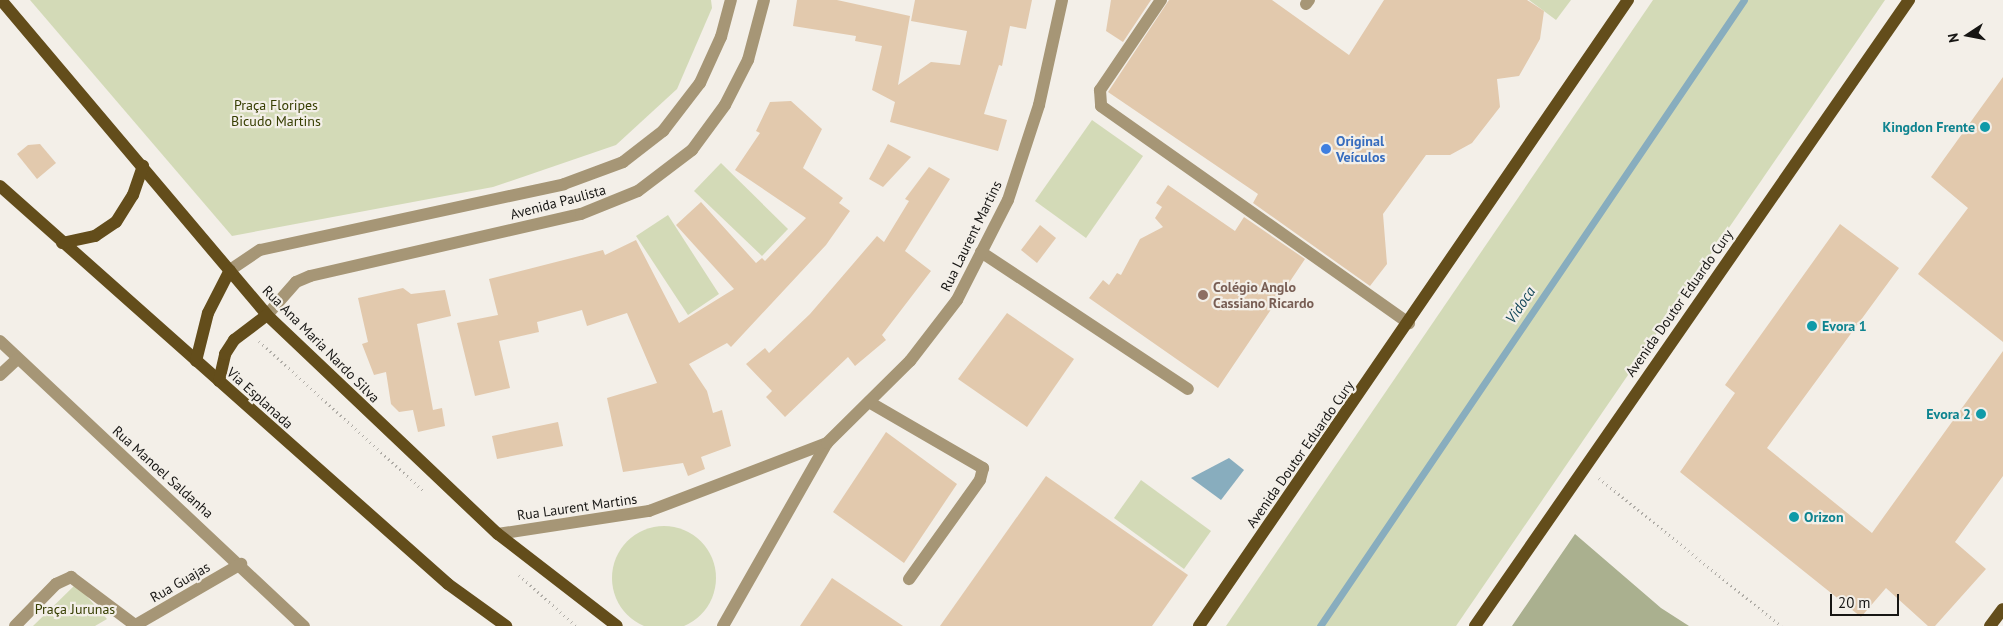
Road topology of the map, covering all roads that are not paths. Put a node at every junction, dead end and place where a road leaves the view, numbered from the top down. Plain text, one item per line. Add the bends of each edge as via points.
1 (1, 0) edge
2 (731, 0) edge
3 (764, 0) edge
4 (1062, 0) edge
5 (1161, 0) edge
6 (1628, 0) edge
7 (1909, 0) edge
8 (143, 166) junction
9 (0, 186) edge
10 (62, 243) junction
11 (981, 252) junction
12 (230, 270) junction
13 (267, 315) junction
14 (1409, 323) junction
15 (0, 341) edge
16 (17, 360) junction
17 (196, 361) junction
18 (0, 375) edge
19 (219, 381) junction
20 (1188, 389) dead end
21 (869, 402) junction
22 (827, 443) junction
23 (498, 534) junction
24 (241, 564) junction
25 (909, 579) dead end
26 (2003, 609) edge
27 (15, 626) edge
28 (134, 626) edge
29 (304, 626) edge
30 (506, 626) edge
31 (617, 626) edge
32 (723, 626) edge
33 (1199, 626) edge
34 (1475, 626) edge
35 (1990, 626) edge

1 - 8 main road, Rua Ana Maria Nardo Silva
2 - 12 street, Avenida Paulista via 721,37 700,83 663,131 623,162 564,184 260,250
3 - 13 street, Avenida Paulista via 748,60 725,105 692,150 638,192 581,214 310,276 296,282
4 - 11 street, Rua Laurent Martins via 1036,115 1008,200
5 - 14 street via 1100,90 1101,106
6 - 14 main road, Avenida Doutor Eduardo Cury
7 - 34 main road, Avenida Doutor Eduardo Cury
8 - 10 main road via 133,196 116,222 95,236
8 - 12 main road, Rua Ana Maria Nardo Silva
9 - 10 main road, Via Esplanada
10 - 17 main road, Via Esplanada
11 - 20 street
11 - 21 street, Rua Laurent Martins via 951,308 910,361
12 - 13 main road, Rua Ana Maria Nardo Silva
12 - 17 main road via 208,313
13 - 19 main road via 234,340 225,354
13 - 23 main road, Rua Ana Maria Nardo Silva
14 - 33 main road, Avenida Doutor Eduardo Cury
15 - 16 street, Rua Manoel Saldanha
16 - 18 street
16 - 24 street, Rua Manoel Saldanha
17 - 19 main road, Via Esplanada
19 - 30 main road, Via Esplanada via 448,584
21 - 22 street, Rua Laurent Martins
21 - 25 street via 982,468 980,480
22 - 23 street, Rua Laurent Martins via 649,511
22 - 32 street, Rua Laurent Martins
23 - 31 main road, Rua Ana Maria Nardo Silva
24 - 28 street, Rua Guajas
24 - 29 street, Rua Manoel Saldanha
26 - 35 main road
27 - 28 street via 56,584 71,577

